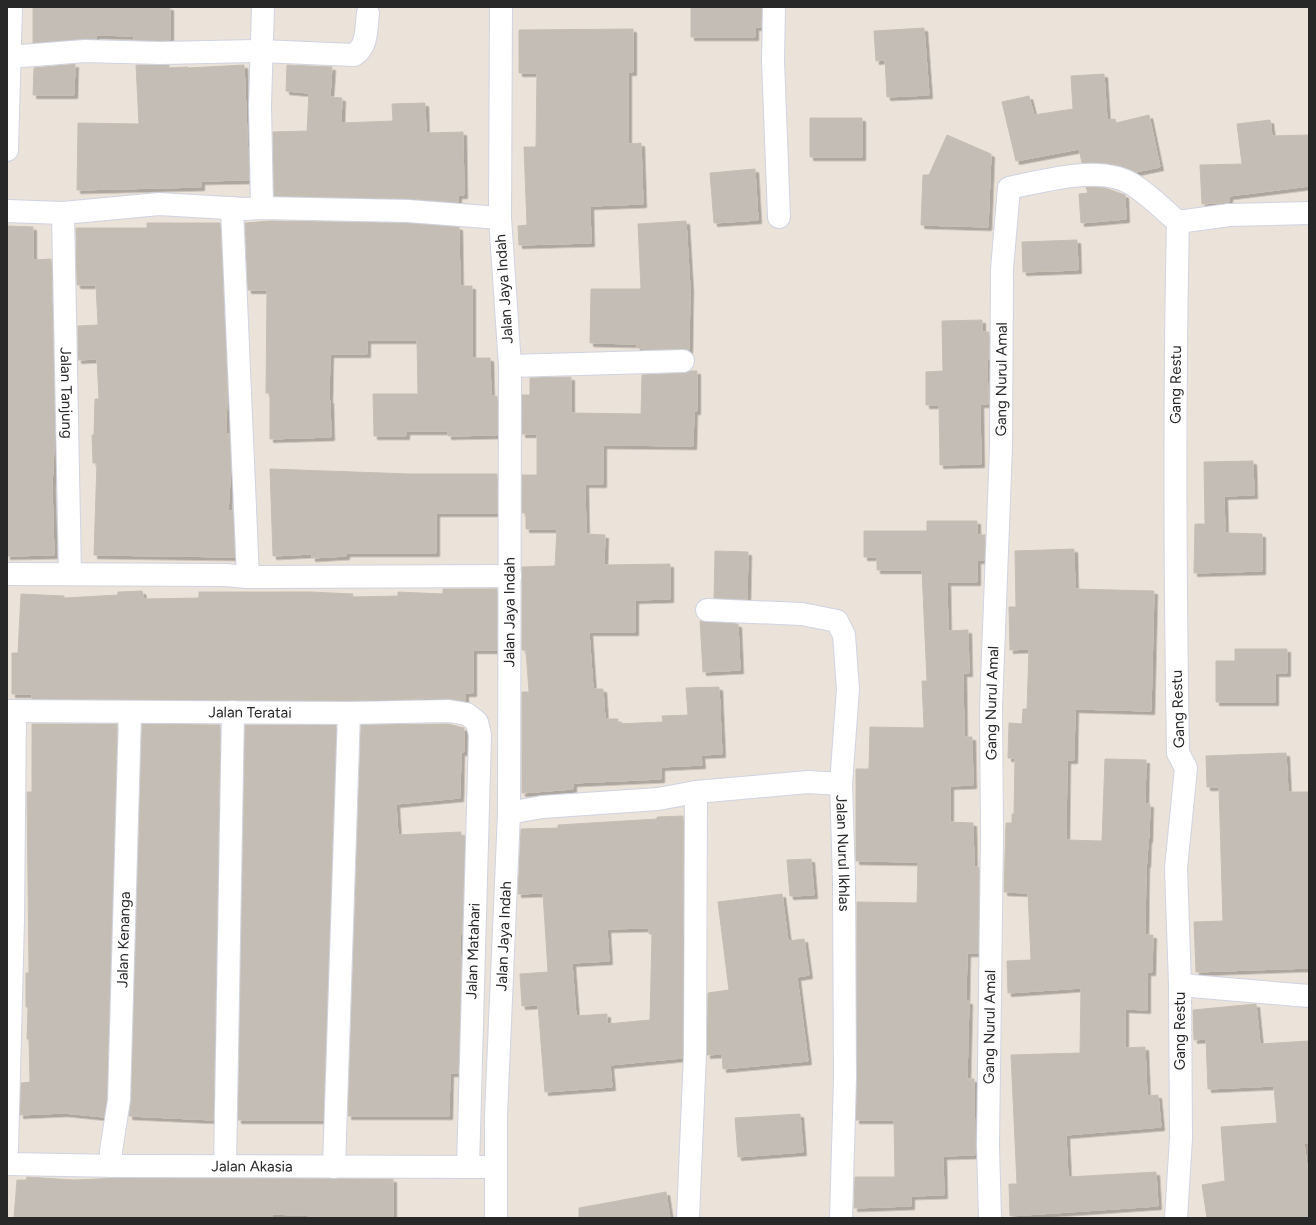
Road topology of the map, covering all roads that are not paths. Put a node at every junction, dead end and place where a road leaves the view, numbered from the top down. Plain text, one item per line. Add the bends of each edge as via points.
1 (11, 7) edge
2 (263, 7) edge
3 (502, 7) edge
4 (774, 7) edge
5 (368, 13) dead end
6 (261, 51) junction
7 (9, 57) junction
8 (7, 150) edge
9 (232, 208) junction
10 (262, 208) junction
11 (7, 211) edge
12 (64, 213) junction
13 (1309, 213) edge
14 (779, 217) dead end
15 (500, 218) junction
16 (1178, 222) junction
17 (683, 361) dead end
18 (510, 366) junction
19 (7, 574) edge
20 (70, 574) junction
21 (510, 576) junction
22 (248, 577) junction
23 (707, 610) dead end
24 (11, 711) edge
25 (233, 712) junction
26 (130, 713) junction
27 (349, 713) junction
28 (480, 735) joint
29 (841, 784) junction
30 (696, 792) junction
31 (509, 813) junction
32 (1180, 985) junction
33 (1309, 996) edge
34 (7, 1150) edge
35 (111, 1159) junction
36 (225, 1159) junction
37 (468, 1160) junction
38 (496, 1160) junction
39 (334, 1161) junction
40 (7, 1164) edge
41 (496, 1218) edge
42 (688, 1218) edge
43 (841, 1218) edge
44 (990, 1218) edge
45 (1176, 1218) edge

1 - 7 street
2 - 6 street
3 - 15 street, Jalan Jaya Indah
4 - 14 street via 773,60
5 - 6 street via 364,44 361,51 354,55
6 - 7 street via 85,51
6 - 10 street
7 - 8 street
9 - 10 street
9 - 12 street via 159,204
9 - 22 street
10 - 15 street via 408,211
11 - 12 street
12 - 20 street, Jalan Tanjung
13 - 16 street via 1229,215
15 - 18 street, Jalan Jaya Indah
16 - 32 street, Gang Restu via 1174,406 1175,574 1178,753 1186,768 1176,868
16 - 44 street, Gang Nurul Amal via 1134,185 1108,176 1074,175 1009,188 1002,269 1001,447 991,708 988,1144
17 - 18 street
18 - 21 street, Jalan Jaya Indah
19 - 20 street
20 - 22 street
21 - 22 street
21 - 31 street, Jalan Jaya Indah
23 - 29 street, Jalan Nurul Ikhlas via 802,614 837,621 844,635 848,690
24 - 26 street, Jalan Teratai
24 - 34 street via 13,920
25 - 26 street, Jalan Teratai
25 - 27 street, Jalan Teratai
25 - 36 street
26 - 35 street, Jalan Kenanga via 119,1100
27 - 28 street, Jalan Teratai via 449,711 467,714 477,722
27 - 39 street
28 - 37 street, Jalan Matahari
29 - 30 street via 808,782
29 - 43 street, Jalan Nurul Ikhlas via 845,1079
30 - 31 street via 658,799 542,807
30 - 42 street via 695,1053
31 - 38 street, Jalan Jaya Indah
32 - 33 street
32 - 45 street, Gang Restu via 1181,1138
34 - 35 street, Jalan Akasia
35 - 36 street, Jalan Akasia
35 - 40 street, Jalan Akasia
36 - 39 street, Jalan Akasia
37 - 38 street, Jalan Akasia
37 - 39 street, Jalan Akasia
38 - 41 street, Jalan Jaya Indah

